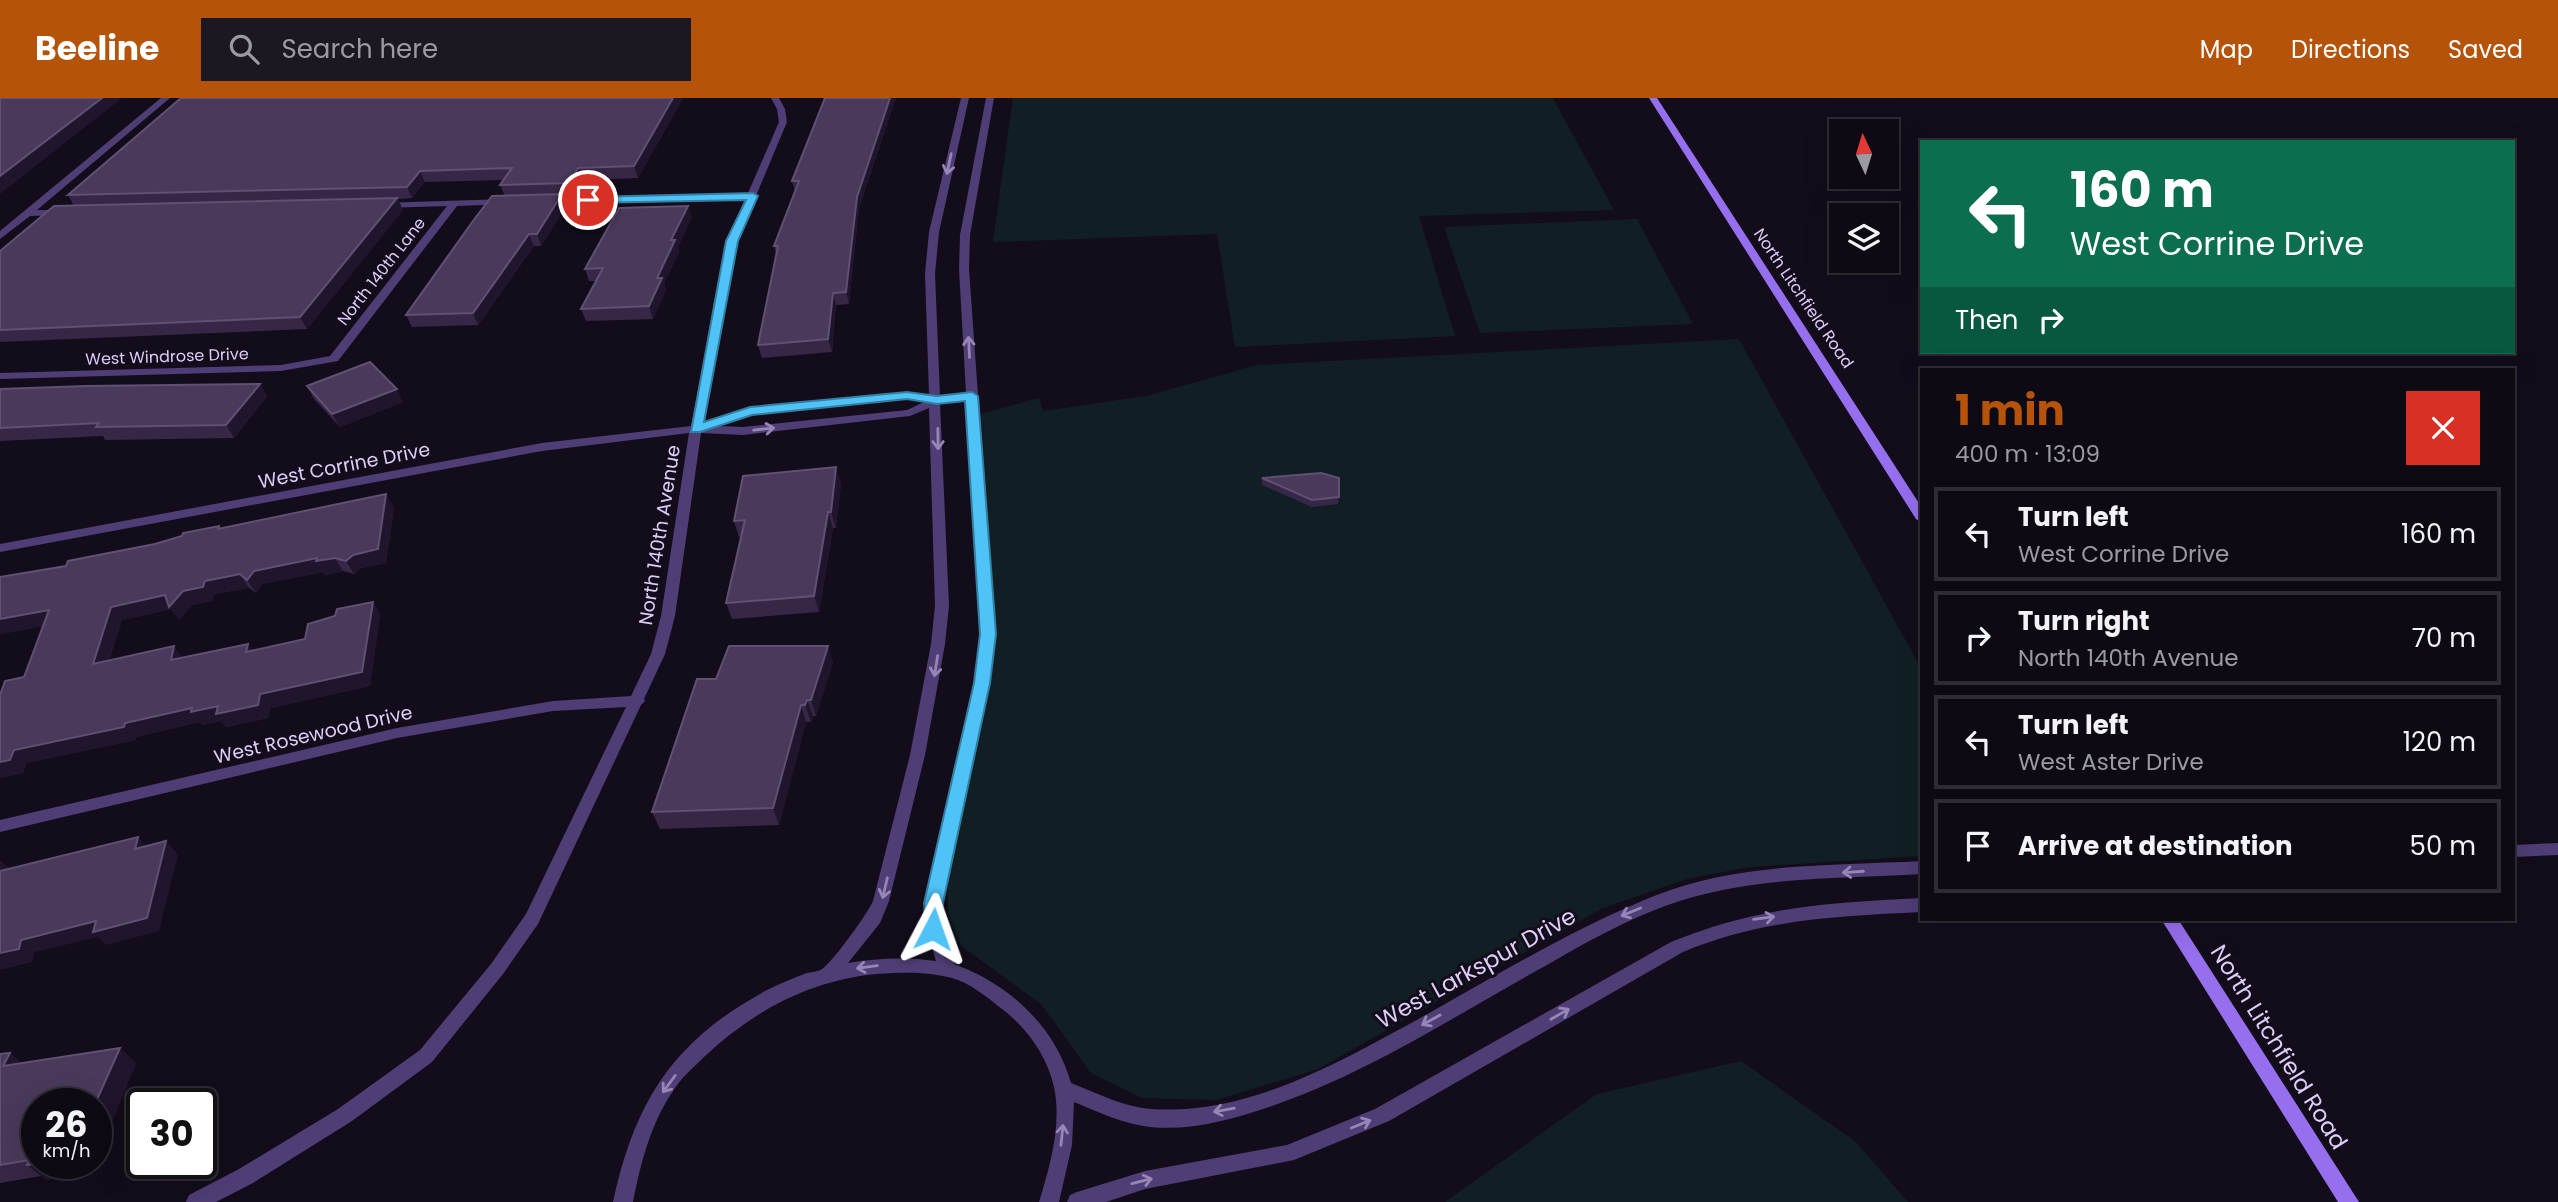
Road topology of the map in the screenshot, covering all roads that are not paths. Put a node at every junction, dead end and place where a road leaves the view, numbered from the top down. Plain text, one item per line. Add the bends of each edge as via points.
1 (166, 98) edge
2 (775, 98) edge
3 (965, 98) edge
4 (990, 98) edge
5 (1653, 98) edge
6 (753, 196) junction
7 (534, 201) edge
8 (521, 202) edge
9 (454, 203) junction
10 (372, 205) edge
11 (70, 212) edge
12 (28, 214) junction
13 (0, 236) edge
14 (334, 359) joint
15 (0, 376) edge
16 (972, 396) junction
17 (937, 400) junction
18 (696, 429) junction
19 (1920, 516) edge
20 (0, 548) edge
21 (638, 701) junction
22 (0, 826) edge
23 (2558, 849) edge
24 (2515, 851) edge
25 (1920, 867) edge
26 (1920, 905) edge
27 (2170, 921) edge
28 (947, 970) junction
29 (830, 972) junction
30 (1063, 1088) junction
31 (196, 1202) edge
32 (623, 1202) edge
33 (1049, 1202) edge
34 (1077, 1202) edge
35 (2349, 1202) edge

1 - 12 street
2 - 6 street, North 140th Avenue via 783,122
3 -> 17 street via 931,256
16 -> 4 street via 965,235
5 - 19 main road, North Litchfield Road
6 - 7 street
6 - 18 street, North 140th Avenue via 732,241
8 - 9 street
9 - 10 street
9 - 14 street, North 140th Lane
11 - 12 street
12 - 13 street
14 - 15 street, West Windrose Drive via 281,369
16 - 17 street, West Corrine Drive
16 - 28 street via 988,634 982,683 932,917
17 - 18 street, West Corrine Drive via 907,396 750,411
18 -> 17 street, West Corrine Drive via 743,431 910,413
17 -> 29 street via 942,606 931,698 881,901 874,918
18 - 20 street, West Corrine Drive via 542,447
18 - 21 street, North 140th Avenue via 668,616
21 - 22 street, West Rosewood Drive via 553,706 473,718
21 - 31 street, North 140th Avenue via 531,919 497,970 426,1056 345,1115
23 - 24 street
25 -> 30 street, West Larkspur Drive via 1766,876 1721,883 1661,901 1590,932 1353,1064 1243,1107 1148,1118
34 -> 26 street via 1145,1180 1287,1154 1382,1115 1710,931 1748,920
27 - 35 main road, North Litchfield Road
28 -> 29 street via 886,964
28 - 30 street via 982,985 1018,1010 1046,1045
29 -> 32 street via 769,996 736,1018 714,1033 667,1083 635,1142
33 -> 30 street via 1059,1169

